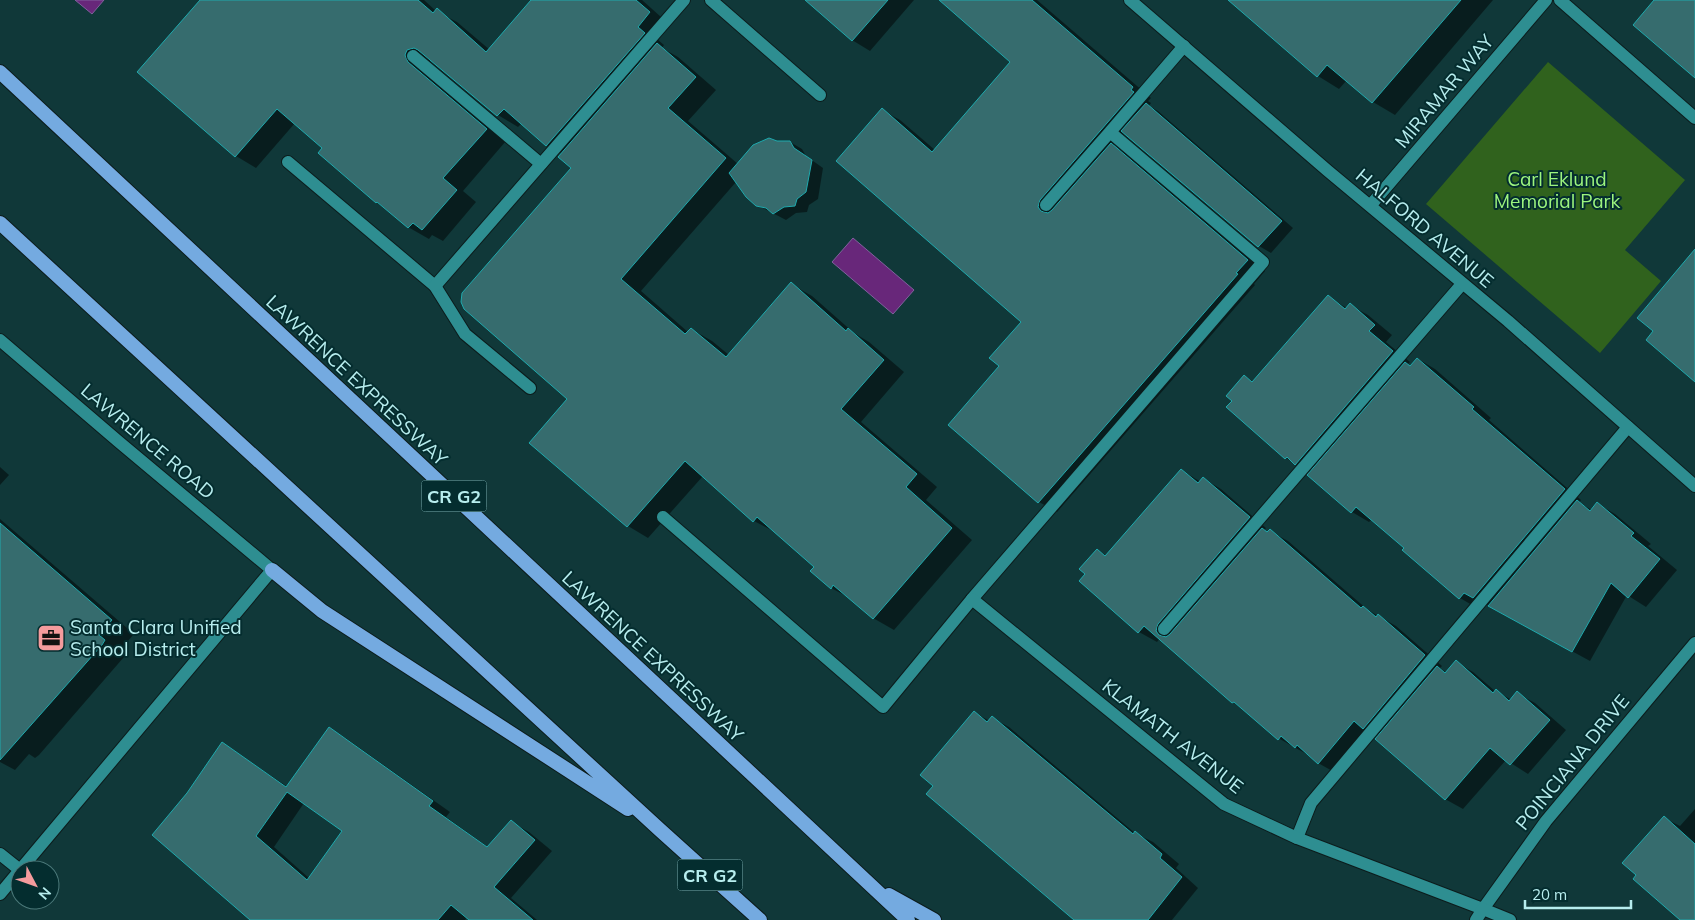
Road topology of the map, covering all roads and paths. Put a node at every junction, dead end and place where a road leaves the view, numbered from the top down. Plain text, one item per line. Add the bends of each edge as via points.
1 (684, 0) edge
2 (711, 0) edge
3 (1130, 0) edge
4 (1546, 0) edge
5 (1560, 0) edge
6 (1184, 46) junction
7 (413, 56) dead end
8 (0, 72) edge
9 (820, 95) dead end
10 (1695, 118) edge
11 (1110, 132) junction
12 (288, 162) dead end
13 (541, 164) junction
14 (1046, 206) dead end
15 (1370, 206) junction
16 (0, 223) edge
17 (1462, 284) junction
18 (435, 286) junction
19 (0, 340) edge
20 (530, 388) dead end
21 (1628, 427) junction
22 (1695, 486) edge
23 (663, 517) dead end
24 (272, 570) junction
25 (972, 599) junction
26 (1164, 629) dead end
27 (1695, 643) edge
28 (660, 830) junction
29 (1296, 838) junction
30 (0, 854) edge
31 (28, 860) edge
32 (10, 862) edge
33 (10, 882) edge
34 (869, 884) junction
35 (0, 894) edge
36 (1483, 909) junction
37 (760, 920) edge
38 (908, 920) edge
39 (934, 920) edge
40 (1476, 920) edge
41 (1510, 920) edge

1 - 13 street
2 - 9 street
3 - 6 street, HALFORD AVENUE
4 - 15 street, MIRAMAR WAY
5 - 10 street
6 - 11 street
6 - 15 street, HALFORD AVENUE
7 - 13 street
8 - 34 highway, LAWRENCE EXPRESSWAY / CR G2
11 - 14 street
11 - 25 street via 1263,262
12 - 18 street
13 - 18 street
15 - 17 street, HALFORD AVENUE
16 - 28 highway, CR G2
17 - 21 street, HALFORD AVENUE
17 - 26 street
18 - 20 street via 465,334
19 - 24 street, LAWRENCE ROAD
21 - 22 street, HALFORD AVENUE
21 - 29 street via 1311,803
23 - 25 street via 883,707
24 - 28 highway via 322,612
24 - 31 street
25 - 29 street, KLAMATH AVENUE via 1224,804
27 - 36 street, POINCIANA DRIVE via 1546,821
28 - 37 highway, CR G2
29 - 36 street, KLAMATH AVENUE
30 - 32 street
33 - 35 street
34 - 38 highway, LAWRENCE EXPRESSWAY / CR G2
34 - 39 highway
36 - 40 street, POINCIANA DRIVE
36 - 41 street, KLAMATH AVENUE

